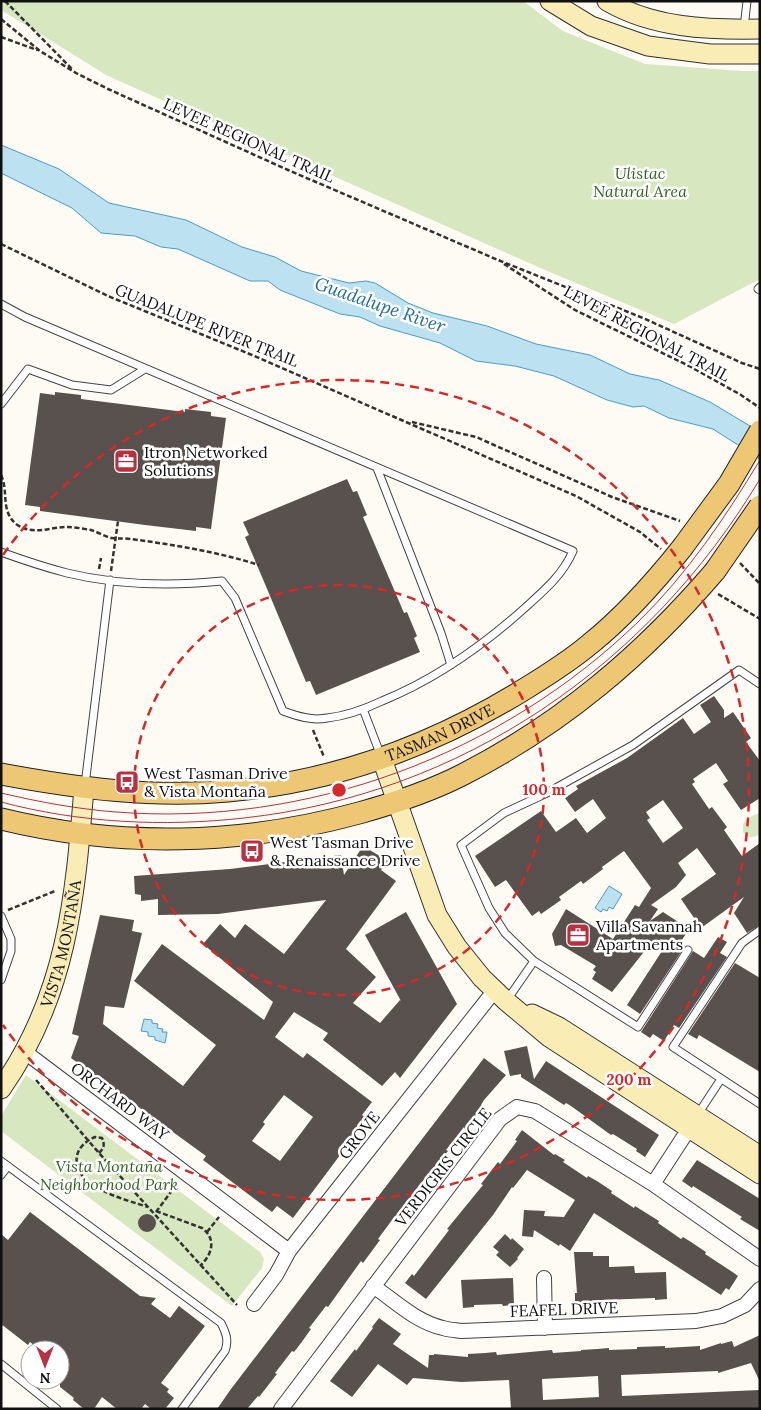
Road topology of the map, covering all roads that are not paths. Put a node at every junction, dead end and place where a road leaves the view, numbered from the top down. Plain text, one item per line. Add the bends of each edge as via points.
1 (550, 1) edge
2 (607, 1) edge
3 (747, 1) edge
4 (752, 29) edge
5 (760, 54) edge
6 (1, 304) edge
7 (146, 369) junction
8 (1, 404) edge
9 (760, 431) edge
10 (377, 468) junction
11 (760, 506) edge
12 (1, 552) edge
13 (110, 580) junction
14 (452, 665) junction
15 (760, 684) edge
16 (363, 709) junction
17 (382, 759) junction
18 (1, 774) edge
19 (84, 788) junction
20 (397, 802) junction
21 (1, 819) edge
22 (81, 834) junction
23 (1, 914) edge
24 (760, 930) edge
25 (688, 950) dead end
26 (534, 961) junction
27 (1, 980) edge
28 (500, 995) junction
29 (25, 1052) junction
30 (721, 1079) junction
31 (1, 1089) edge
32 (760, 1104) edge
33 (693, 1122) junction
34 (760, 1156) edge
35 (1, 1161) edge
36 (8, 1166) junction
37 (760, 1174) edge
38 (1, 1175) edge
39 (653, 1184) junction
40 (289, 1251) junction
41 (760, 1259) edge
42 (544, 1278) dead end
43 (373, 1286) junction
44 (760, 1290) edge
45 (254, 1304) dead end
46 (545, 1328) junction
47 (1, 1364) edge
48 (57, 1409) edge
49 (182, 1409) edge
50 (281, 1409) edge

1 - 5 main road via 591,26 648,46 710,54
2 - 4 main road via 648,19 700,28
3 - 4 lane
6 - 7 lane
7 - 8 lane via 111,390 72,385 28,369
7 - 10 lane
9 - 17 main road, TASMAN DRIVE, bridge via 729,484 678,553 656,580 590,645 502,704
10 - 14 lane
10 - 14 lane via 573,551 567,565 549,586 488,640
11 - 20 main road, bridge via 709,578 612,676 539,730 463,775
12 - 13 lane via 68,573
13 - 16 lane via 222,581 234,598 283,711 301,718 326,719
13 - 19 lane
14 - 16 lane via 398,695
15 - 26 lane via 739,670 633,745 504,813 461,845 489,908 505,933
16 - 17 lane
17 - 19 main road, TASMAN DRIVE via 278,785 227,791 155,793
17 - 20 main road
18 - 19 main road, TASMAN DRIVE
19 - 22 main road, VISTA MONTAÑA
20 - 22 main road via 323,823 259,834 160,840
20 - 28 main road via 437,915 482,978
21 - 22 main road
22 - 29 main road, VISTA MONTAÑA via 64,948 47,1005
23 - 27 lane via 11,940 11,951
24 - 30 lane via 742,943 673,1047
25 - 26 lane via 638,1028
26 - 28 lane
28 - 33 main road via 559,1027
28 - 40 street, GROVE
29 - 31 main road, VISTA MONTAÑA
29 - 40 street, ORCHARD WAY
30 - 32 lane
30 - 33 lane
33 - 34 main road
33 - 37 main road
33 - 39 street
35 - 36 lane
36 - 38 lane
36 - 49 lane via 220,1323 228,1343 225,1352
39 - 41 street, VERDIGRIS CIRCLE
39 - 43 street, VERDIGRIS CIRCLE via 535,1111 518,1107 500,1119
40 - 45 street, GROVE
42 - 46 street
43 - 46 street, FEAFEL DRIVE via 408,1312 443,1328 462,1331
43 - 50 street, VERDIGRIS CIRCLE
44 - 46 street, FEAFEL DRIVE via 745,1305 722,1316 696,1322
47 - 48 lane

